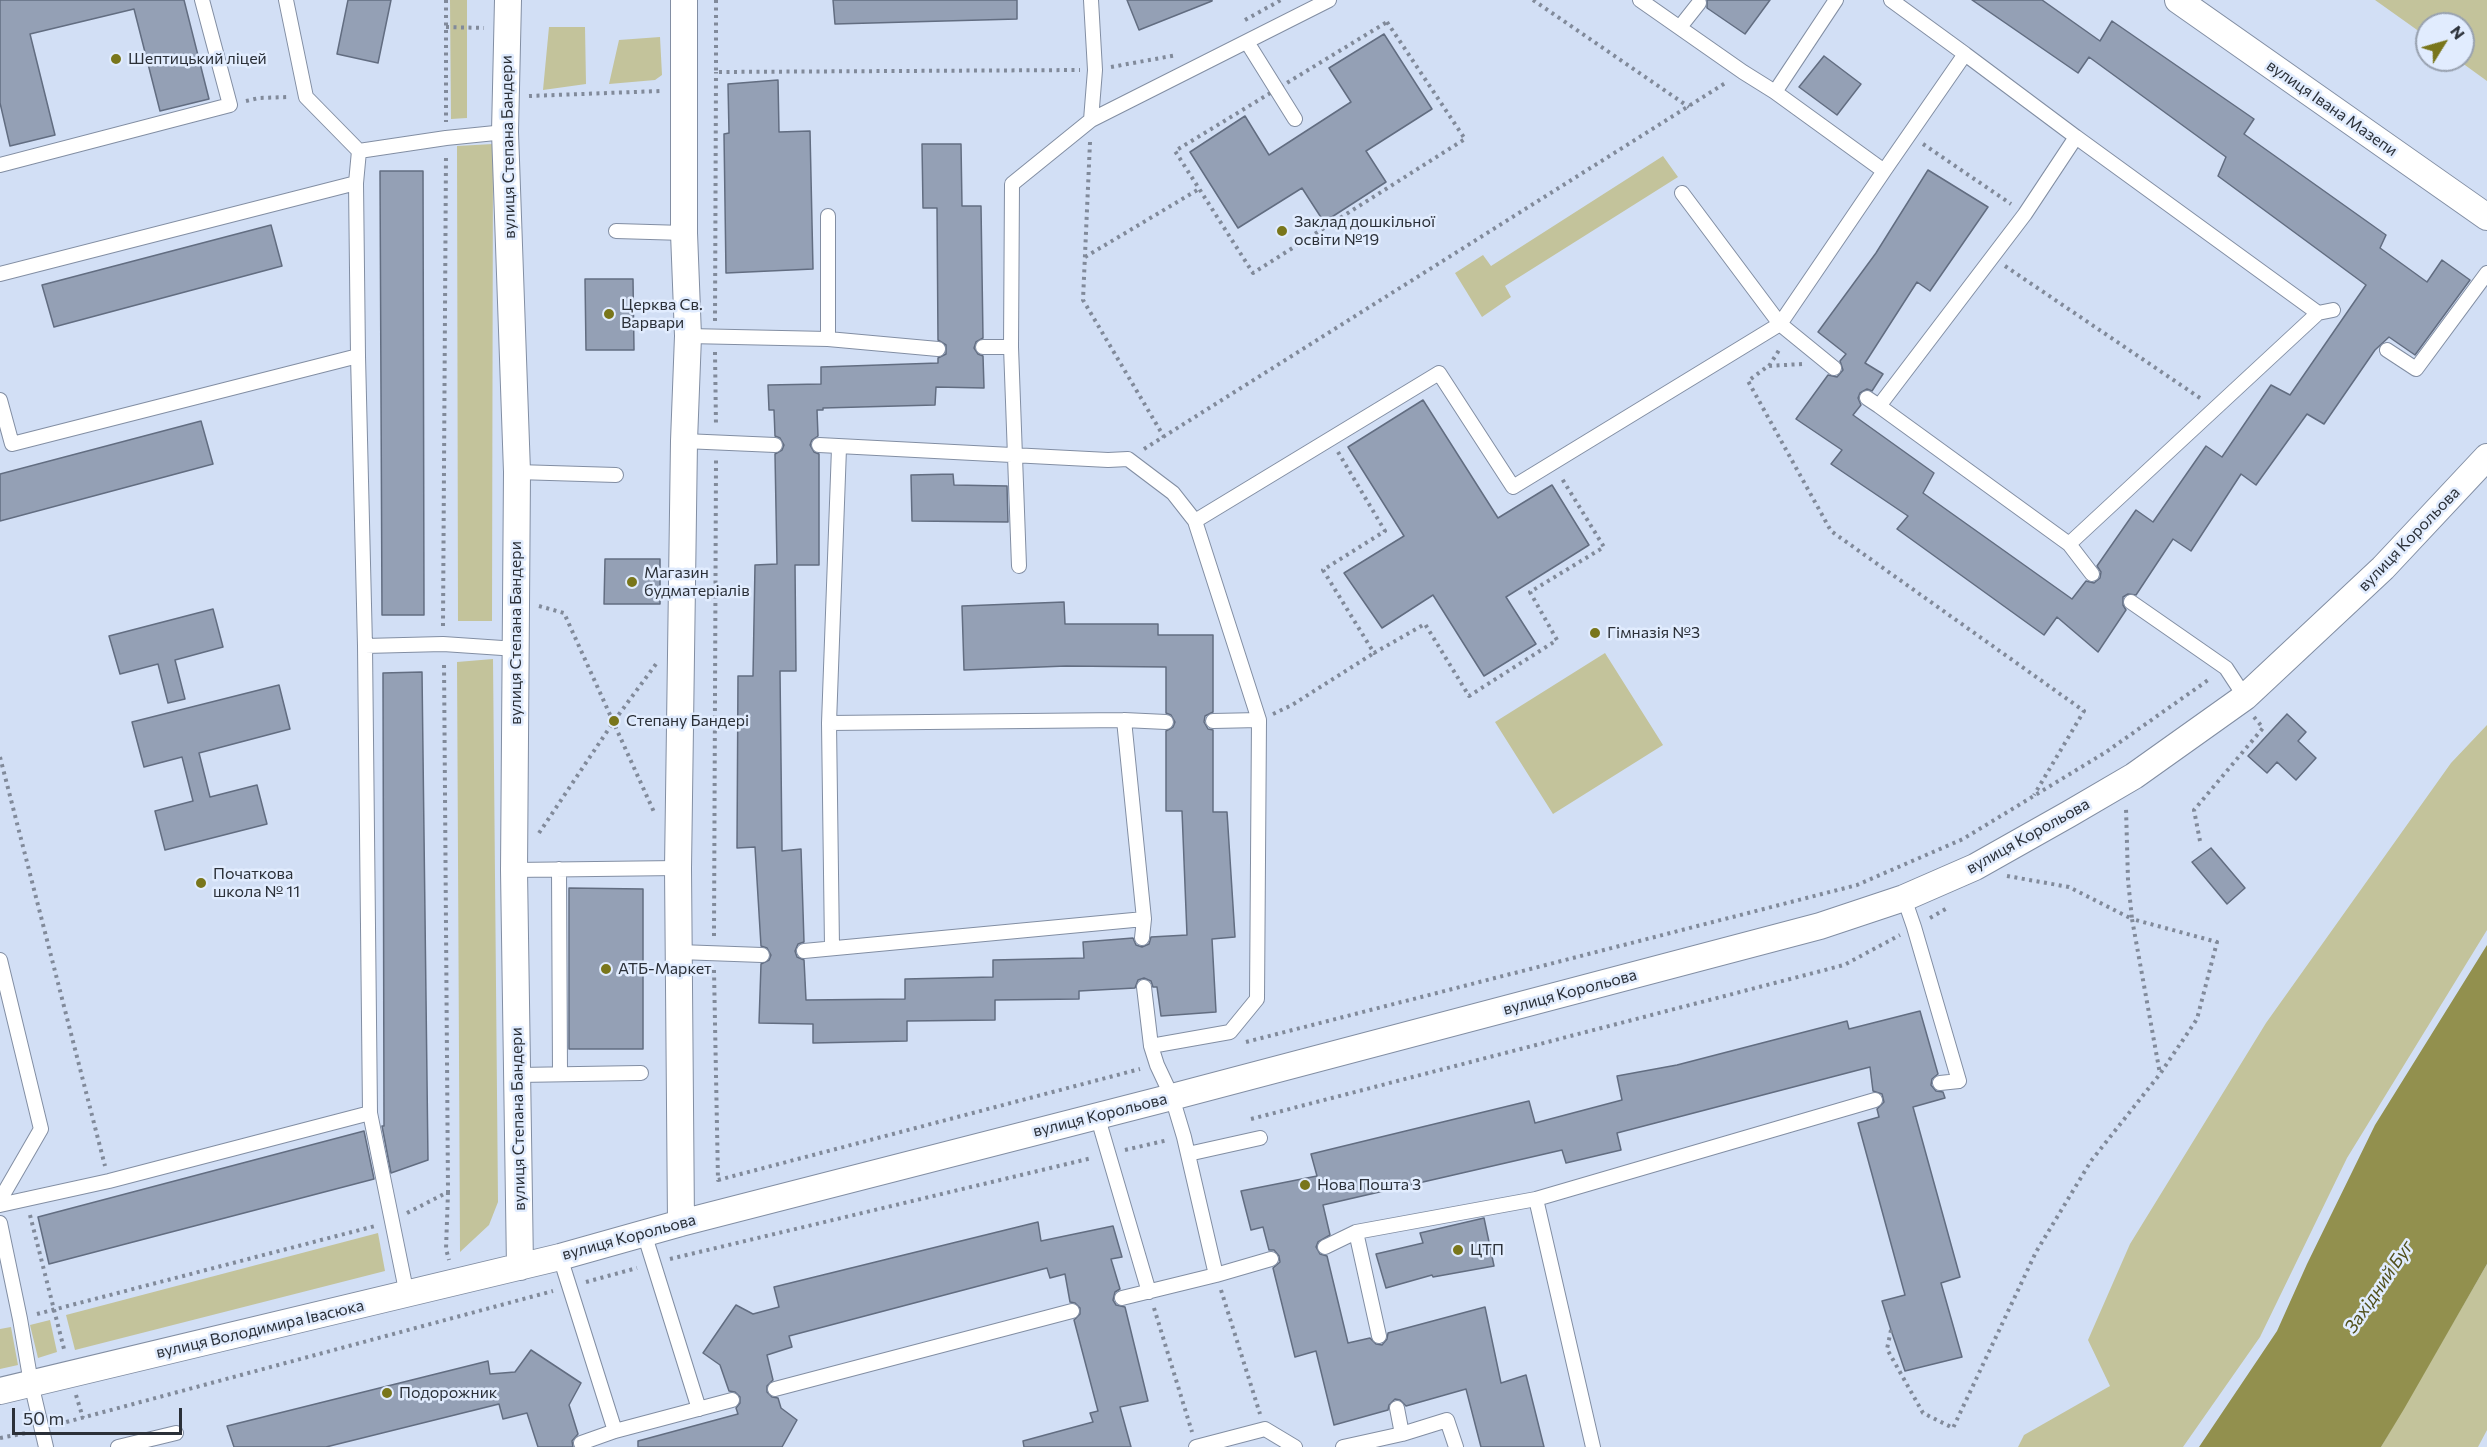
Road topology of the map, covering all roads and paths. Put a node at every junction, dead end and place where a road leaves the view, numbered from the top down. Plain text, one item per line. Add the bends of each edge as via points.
1 (202, 0) edge
2 (286, 0) edge
3 (508, 0) edge
4 (684, 0) edge
5 (716, 0) edge
6 (1091, 0) edge
7 (1281, 0) edge
8 (1329, 0) edge
9 (1533, 0) edge
10 (1640, 0) edge
11 (1836, 0) edge
12 (1891, 0) edge
13 (2178, 0) edge
14 (1699, 3) dead end
15 (1242, 22) dead end
16 (446, 27) dead end
17 (1680, 27) junction
18 (485, 28) dead end
19 (1247, 42) junction
20 (1182, 54) dead end
21 (1965, 54) junction
22 (1095, 70) junction
23 (716, 72) junction
24 (1743, 72) junction
25 (1275, 89) junction
26 (684, 90) junction
27 (1775, 92) junction
28 (529, 96) dead end
29 (306, 97) junction
30 (230, 105) junction
31 (1689, 107) junction
32 (1295, 118) dead end
33 (1091, 120) junction
34 (505, 132) junction
35 (1910, 135) junction
36 (2076, 136) junction
37 (359, 151) junction
38 (0, 165) edge
39 (1884, 171) junction
40 (356, 183) junction
41 (1199, 189) junction
42 (1682, 193) dead end
43 (2025, 214) junction
44 (828, 216) dead end
45 (2487, 217) edge
46 (616, 231) dead end
47 (684, 233) junction
48 (1084, 257) junction
49 (1992, 257) junction
50 (2487, 273) edge
51 (0, 274) edge
52 (2332, 310) dead end
53 (2318, 313) junction
54 (1780, 324) junction
55 (688, 336) junction
56 (715, 336) junction
57 (828, 339) junction
58 (983, 347) dead end
59 (1011, 347) junction
60 (938, 349) dead end
61 (2387, 350) dead end
62 (357, 356) junction
63 (1830, 365) joint
64 (1867, 398) dead end
65 (0, 400) edge
66 (1879, 406) junction
67 (2216, 408) junction
68 (1164, 437) junction
69 (1330, 439) junction
70 (684, 441) junction
71 (716, 443) junction
72 (775, 445) dead end
73 (819, 445) dead end
74 (6, 446) edge
75 (839, 448) junction
76 (1015, 455) junction
77 (2487, 457) edge
78 (1128, 459) junction
79 (1552, 463) junction
80 (517, 472) junction
81 (616, 475) dead end
82 (1195, 521) junction
83 (2069, 544) junction
84 (1019, 566) dead end
85 (2092, 574) dead end
86 (516, 599) junction
87 (2131, 602) dead end
88 (683, 627) junction
89 (365, 646) junction
90 (517, 649) junction
91 (1374, 653) junction
92 (2226, 668) junction
93 (2248, 704) junction
94 (1124, 720) junction
95 (1259, 720) junction
96 (614, 721) junction
97 (1212, 721) dead end
98 (829, 723) junction
99 (1166, 723) dead end
100 (0, 756) edge
101 (2033, 796) junction
102 (2126, 804) dead end
103 (655, 816) dead end
104 (537, 837) dead end
105 (2200, 841) dead end
106 (678, 868) junction
107 (559, 869) junction
108 (514, 870) junction
109 (2003, 875) dead end
110 (1904, 898) junction
111 (2132, 919) junction
112 (1144, 920) junction
113 (1142, 938) dead end
114 (832, 947) junction
115 (804, 951) dead end
116 (679, 952) junction
117 (714, 953) junction
118 (762, 955) dead end
119 (0, 960) edge
120 (1144, 987) dead end
121 (1236, 1044) dead end
122 (1151, 1046) junction
123 (1156, 1065) junction
124 (641, 1073) dead end
125 (560, 1074) junction
126 (2160, 1074) junction
127 (518, 1075) junction
128 (1940, 1083) dead end
129 (1172, 1097) junction
130 (1875, 1100) dead end
131 (370, 1113) junction
132 (1097, 1115) junction
133 (1260, 1138) dead end
134 (1188, 1154) junction
135 (109, 1181) junction
136 (448, 1192) dead end
137 (1536, 1199) junction
138 (0, 1200) edge
139 (26, 1200) junction
140 (0, 1205) edge
141 (0, 1223) edge
142 (681, 1223) junction
143 (1356, 1232) junction
144 (644, 1233) junction
145 (1325, 1247) dead end
146 (560, 1257) junction
147 (1271, 1259) dead end
148 (520, 1267) junction
149 (1216, 1275) junction
150 (454, 1283) junction
151 (568, 1287) junction
152 (1149, 1292) junction
153 (407, 1294) junction
154 (1122, 1298) dead end
155 (1072, 1311) dead end
156 (464, 1315) junction
157 (1891, 1330) dead end
158 (1379, 1336) dead end
159 (70, 1374) junction
160 (31, 1383) junction
161 (775, 1389) dead end
162 (0, 1390) edge
163 (732, 1400) dead end
164 (1397, 1408) dead end
165 (699, 1409) junction
166 (83, 1418) junction
167 (41, 1429) junction
168 (1265, 1429) junction
169 (615, 1431) junction
170 (176, 1433) dead end
171 (1402, 1434) junction
172 (0, 1438) edge
173 (581, 1443) dead end
174 (596, 1443) edge
175 (46, 1447) edge
176 (118, 1447) edge
177 (1196, 1447) edge
178 (1295, 1447) edge
179 (1343, 1447) edge
180 (1456, 1447) edge
181 (1593, 1447) edge

1 - 30 lane
2 - 29 lane
3 - 34 street, вулиця Степана Бандери
4 - 26 street
5 - 23 path
6 - 22 lane
7 - 15 path
8 - 19 lane
9 - 31 path
10 - 17 lane
11 - 27 lane
12 - 21 lane
13 - 45 street, вулиця Івана Мазепи
14 - 17 lane
16 - 18 path
17 - 24 lane
19 - 25 lane
19 - 33 lane
20 - 22 path
21 - 35 lane
21 - 36 lane
22 - 23 path
22 - 33 lane
23 - 56 path
24 - 27 lane
24 - 31 path
25 - 32 lane
25 - 41 path via 1175,150
25 - 41 path via 1387,22 1464,139 1253,273
26 - 28 path
26 - 47 street
27 - 39 lane
29 - 30 path via 259,98
29 - 37 lane
30 - 38 lane
31 - 68 path
33 - 48 path
33 - 59 lane via 1012,184
34 - 37 lane
34 - 80 street, вулиця Степана Бандери
35 - 39 lane
35 - 43 path
36 - 43 lane
36 - 53 lane
37 - 40 lane
39 - 54 lane
40 - 51 lane
40 - 62 lane
41 - 48 path
42 - 54 lane
43 - 49 lane
44 - 57 lane
46 - 47 lane
47 - 55 street
48 - 68 path via 1083,300
49 - 66 lane
49 - 67 path
50 - 61 lane via 2416,369
52 - 53 lane
53 - 67 lane
54 - 63 lane
54 - 79 lane
55 - 56 lane
55 - 70 street
56 - 57 lane
56 - 71 path
57 - 60 lane
58 - 59 lane
59 - 76 lane
62 - 74 lane
62 - 89 lane
63 - 101 path via 1768,366 1748,381 1831,531 2084,711
64 - 66 lane
65 - 74 lane
66 - 83 lane
67 - 83 lane
68 - 78 path
69 - 79 lane via 1439,372 1513,487
69 - 82 lane
69 - 91 path via 1385,531 1323,570
70 - 71 lane
70 - 88 street
71 - 72 lane
71 - 117 path
73 - 75 lane
75 - 76 lane
75 - 98 lane
76 - 78 lane
76 - 84 lane
77 - 93 street, вулиця Корольова
78 - 82 lane via 1173,493
79 - 91 path via 1604,547 1530,592 1557,640 1468,696 1425,624
80 - 81 lane
80 - 86 street, вулиця Степана Бандери
82 - 95 lane
83 - 85 lane
86 - 90 street, вулиця Степана Бандери
86 - 96 path via 564,613
87 - 92 lane
88 - 96 path
88 - 106 street
89 - 90 lane via 443,644
89 - 131 lane
90 - 108 street, вулиця Степана Бандери
91 - 95 path via 1292,705
92 - 93 lane
92 - 101 path via 2106,752
93 - 105 path via 2263,728 2194,810
93 - 110 street, вулиця Корольова via 2069,814 1975,867
94 - 98 lane
94 - 99 lane
94 - 112 lane
95 - 97 lane
95 - 122 lane via 1257,999 1230,1032
96 - 103 path
96 - 104 path
98 - 114 lane
100 - 135 path
101 - 121 path via 1963,839 1857,885
102 - 111 path
106 - 107 lane
106 - 116 street
107 - 108 lane
107 - 125 lane
108 - 127 street, вулиця Степана Бандери
109 - 111 path via 2069,888
110 - 128 lane via 1959,1080
110 - 129 street, вулиця Корольова via 1820,926
111 - 126 path
111 - 126 path via 2217,942 2197,1019
112 - 113 lane
112 - 114 lane
114 - 115 lane
116 - 117 lane
116 - 142 street
117 - 118 lane
117 - 123 path via 718,1180
119 - 138 lane via 41,1129
120 - 122 lane
122 - 123 lane
123 - 129 lane
124 - 125 lane
125 - 127 lane
126 - 157 path via 2091,1161 2036,1252 1953,1428 1923,1413 1887,1349
127 - 148 street, вулиця Степана Бандери
129 - 132 street, вулиця Корольова
129 - 134 lane
130 - 137 lane
131 - 135 lane
131 - 153 lane
132 - 142 street, вулиця Корольова
132 - 152 lane
133 - 134 lane
134 - 149 lane
135 - 139 lane
136 - 150 path via 447,1249
137 - 143 lane
137 - 181 lane
139 - 140 lane
139 - 159 path
141 - 160 lane
142 - 144 street, вулиця Корольова
143 - 145 lane
143 - 158 lane
144 - 146 street, вулиця Корольова
144 - 165 lane
146 - 148 street, вулиця Корольова
146 - 151 lane
147 - 149 lane
148 - 150 street, вулиця Володимира Івасюка
149 - 152 lane
149 - 168 path
150 - 153 street, вулиця Володимира Івасюка
150 - 156 path
151 - 156 path
151 - 169 lane
152 - 154 lane
152 - 177 path
153 - 159 street, вулиця Володимира Івасюка
155 - 161 lane
156 - 166 path
159 - 160 street, вулиця Володимира Івасюка
159 - 166 path
160 - 162 street, вулиця Володимира Івасюка
160 - 167 lane
163 - 165 lane
164 - 171 lane
165 - 169 lane
166 - 167 path
167 - 172 path
167 - 175 lane
168 - 177 lane
168 - 178 lane
169 - 174 lane
170 - 176 lane
171 - 179 lane
171 - 180 lane via 1447,1420
173 - 174 lane

